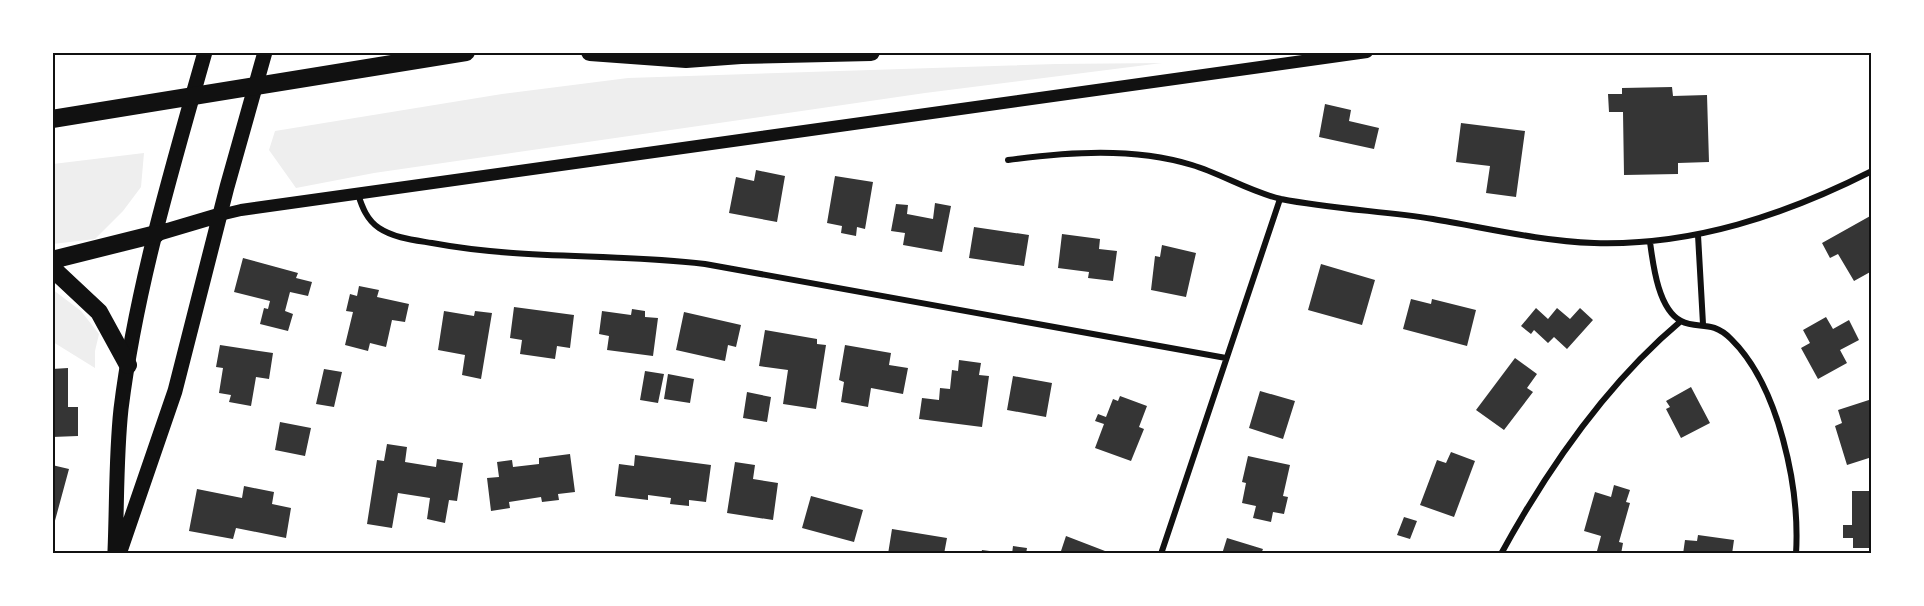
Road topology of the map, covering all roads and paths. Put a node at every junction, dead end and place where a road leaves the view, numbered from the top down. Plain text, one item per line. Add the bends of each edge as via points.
1 (206, 52) edge
2 (266, 52) edge
3 (466, 52) edge
4 (590, 52) edge
5 (871, 52) edge
6 (1367, 52) edge
7 (52, 119) edge
8 (1008, 160) dead end
9 (1872, 171) edge
10 (358, 194) junction
11 (1280, 199) junction
12 (220, 215) junction
13 (156, 234) junction
14 (1698, 235) junction
15 (1650, 242) junction
16 (52, 260) edge
17 (52, 268) edge
18 (1681, 321) junction
19 (1703, 324) junction
20 (1226, 358) junction
21 (128, 364) junction
22 (117, 554) edge
23 (1161, 554) edge
24 (1501, 554) edge
25 (1796, 554) edge

1 - 13 main road
2 - 12 main road
3 - 7 highway
4 - 5 highway via 686,59
6 - 10 main road
8 - 11 street via 1093,152 1158,158 1210,171
9 - 14 street via 1788,208
10 - 12 main road
10 - 20 street via 367,214 382,229 404,238 446,246 504,254 705,264
11 - 15 street via 1576,242
11 - 20 street
12 - 13 main road
12 - 22 main road via 175,391
13 - 16 highway
13 - 21 main road
14 - 15 street
14 - 19 street
15 - 18 street via 1658,288
17 - 21 highway via 99,312
18 - 19 street
18 - 24 street via 1647,351 1589,419 1546,476
19 - 25 street via 1718,329 1736,344 1763,387 1793,483
20 - 23 street
21 - 22 main road via 118,446

